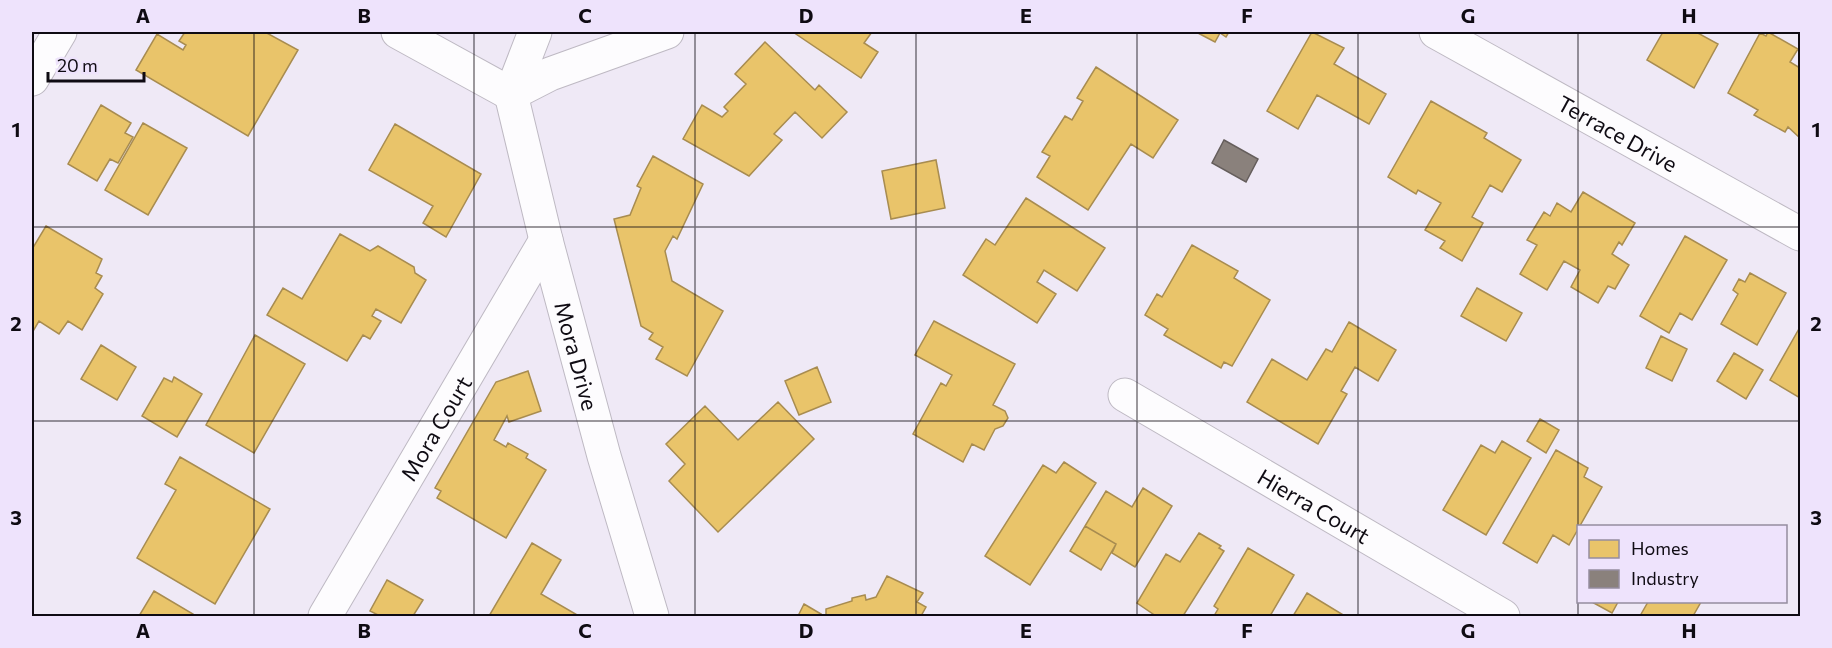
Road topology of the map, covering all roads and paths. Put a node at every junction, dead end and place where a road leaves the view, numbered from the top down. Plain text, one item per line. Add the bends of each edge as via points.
1 (60, 32) edge
2 (398, 32) edge
3 (535, 32) edge
4 (667, 32) edge
5 (1436, 32) edge
6 (32, 80) edge
7 (511, 94) junction
8 (1800, 234) edge
9 (546, 240) junction
10 (1125, 395) dead end
11 (325, 616) edge
12 (652, 616) edge
13 (1503, 616) edge

1 - 6 street
2 - 7 street
3 - 7 street
4 - 7 street via 550,74
5 - 8 street, Terrace Drive
7 - 9 street, Mora Drive
9 - 11 street, Mora Court
9 - 12 street, Mora Drive via 603,456
10 - 13 street, Hierra Court

